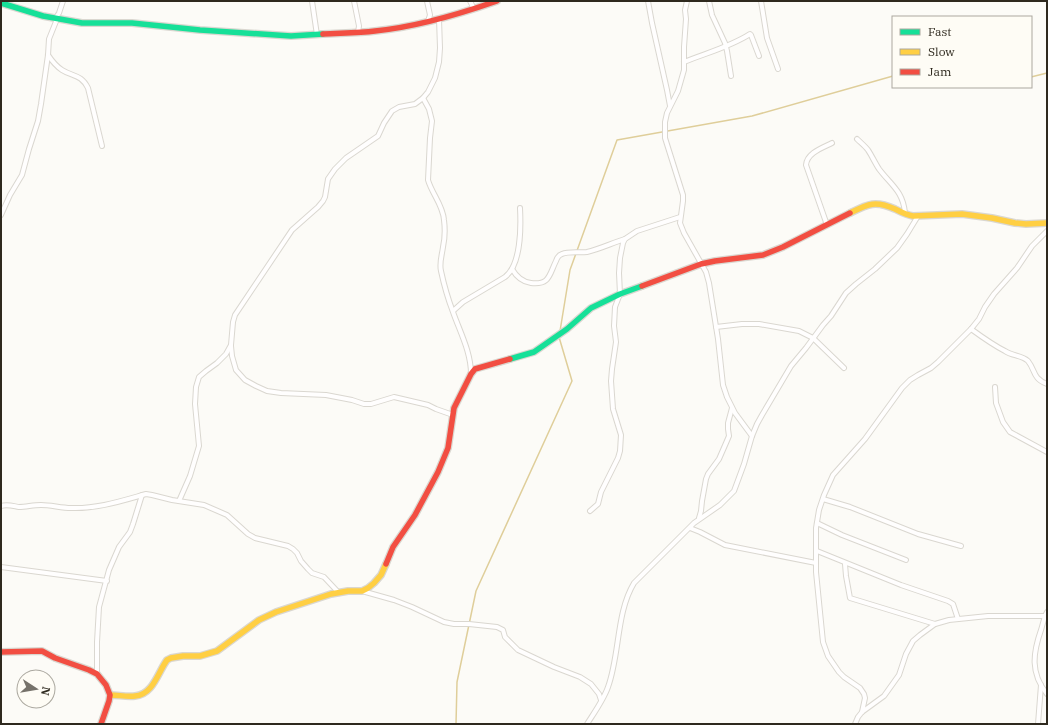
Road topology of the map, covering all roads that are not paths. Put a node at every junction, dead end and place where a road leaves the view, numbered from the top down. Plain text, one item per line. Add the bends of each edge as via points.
1 (63, 1) edge
2 (312, 1) edge
3 (354, 1) edge
4 (427, 1) edge
5 (470, 1) edge
6 (497, 1) edge
7 (648, 1) edge
8 (687, 1) edge
9 (708, 1) edge
10 (761, 1) edge
11 (1, 3) edge
12 (474, 9) junction
13 (56, 19) junction
14 (440, 19) junction
15 (428, 21) junction
16 (358, 32) junction
17 (317, 35) junction
18 (726, 46) junction
19 (48, 55) junction
20 (759, 56) dead end
21 (684, 62) junction
22 (778, 69) dead end
23 (731, 76) dead end
24 (423, 98) junction
25 (670, 107) junction
26 (857, 139) dead end
27 (832, 143) dead end
28 (102, 146) dead end
29 (520, 208) dead end
30 (905, 213) junction
31 (1, 215) edge
32 (918, 216) junction
33 (680, 217) junction
34 (1047, 224) edge
35 (827, 225) junction
36 (1047, 230) edge
37 (625, 238) junction
38 (701, 264) junction
39 (512, 269) junction
40 (620, 294) junction
41 (452, 311) junction
42 (716, 327) junction
43 (971, 329) junction
44 (813, 338) junction
45 (231, 345) junction
46 (844, 368) dead end
47 (471, 374) junction
48 (1047, 384) edge
49 (995, 386) dead end
50 (732, 408) junction
51 (453, 415) junction
52 (752, 436) junction
53 (1047, 452) edge
54 (142, 496) junction
55 (822, 499) junction
56 (179, 501) junction
57 (2, 505) edge
58 (590, 511) dead end
59 (699, 519) junction
60 (816, 523) junction
61 (690, 528) junction
62 (961, 546) dead end
63 (817, 551) junction
64 (906, 560) dead end
65 (816, 563) junction
66 (845, 564) junction
67 (1, 567) edge
68 (107, 581) junction
69 (362, 591) junction
70 (339, 593) junction
71 (1046, 617) edge
72 (958, 619) junction
73 (935, 624) junction
74 (1, 652) edge
75 (97, 674) junction
76 (1041, 685) junction
77 (1047, 694) edge
78 (110, 695) junction
79 (601, 700) junction
80 (862, 712) junction
81 (101, 724) edge
82 (587, 724) edge
83 (855, 724) edge
84 (1038, 724) edge

1 - 13 street
2 - 17 street
3 - 16 street
4 - 15 street via 430,15
5 - 12 street
6 - 12 street
7 - 25 street
8 - 21 street
9 - 18 street
10 - 22 street via 768,38
11 - 13 street
12 - 14 street
13 - 17 street via 82,23 167,26 291,36
13 - 19 street via 49,39
14 - 15 street
14 - 24 street via 437,72
15 - 16 street via 390,29
16 - 17 street
18 - 20 street via 751,34
18 - 21 street
18 - 23 street
19 - 28 street via 60,68 84,81
19 - 31 street via 40,114 24,170
21 - 25 street via 679,88
24 - 41 street via 432,116 428,180 444,212 444,246 440,266
24 - 45 street via 415,104 392,111 378,136 334,169 325,188 323,201 292,230 235,315
25 - 33 street via 665,131 683,195
26 - 30 street via 901,196
27 - 35 street via 808,156 806,161
29 - 39 street via 520,238
30 - 32 street
30 - 35 street via 871,203
32 - 34 street via 962,214 1015,223
32 - 44 street via 897,248 846,294
33 - 37 street via 637,231
33 - 38 street via 684,233
35 - 38 street via 763,255
36 - 43 street via 994,294
37 - 39 street via 582,253 561,254 546,280 541,283 523,281
37 - 40 street via 620,258
38 - 40 street
38 - 42 street via 709,283
39 - 41 street via 505,277
40 - 47 street via 590,308 567,329 534,352 475,370
40 - 58 street via 615,307 616,342 611,381 613,409 621,435 620,451 598,504
41 - 47 street via 470,359
42 - 44 street via 759,324 798,331
42 - 50 street via 723,385
43 - 48 street via 1006,352 1026,360 1038,379
43 - 55 street via 935,365 914,377 902,388 865,439 836,472
44 - 46 street
44 - 52 street via 784,377
45 - 51 street via 236,370 245,380 267,391 326,395 364,404 394,397 428,405
45 - 56 street via 226,354 199,377 195,404 199,446
47 - 51 street
49 - 53 street via 996,403 1010,432
50 - 52 street
50 - 59 street via 728,423 728,439 706,479
51 - 69 street via 448,448 426,497 393,547 381,575
52 - 59 street via 734,491 720,505
54 - 56 street via 146,494
54 - 57 street via 82,508
54 - 68 street via 130,532 119,547
55 - 60 street
55 - 62 street via 918,534
56 - 70 street via 211,508 227,515 255,538 288,546 297,553 312,573 324,577
59 - 61 street
60 - 63 street
60 - 64 street
61 - 65 street via 722,544
61 - 79 street via 628,592 612,673
63 - 65 street
63 - 66 street
65 - 80 street via 824,642 828,656 839,672 864,694
66 - 72 street via 948,601 953,604
66 - 73 street via 850,598
67 - 68 street
68 - 75 street via 99,607
69 - 70 street
69 - 79 street via 394,600 444,622 497,627 503,630 518,650 591,684
70 - 78 street via 281,610 259,620 217,651 200,656 171,658 165,662 146,692 139,696
71 - 72 street via 988,616
71 - 76 street via 1034,658
72 - 73 street
73 - 80 street via 913,641 899,675 884,696
74 - 75 street via 42,651
75 - 78 street
76 - 77 street
76 - 84 street
78 - 81 street
79 - 82 street
80 - 83 street

